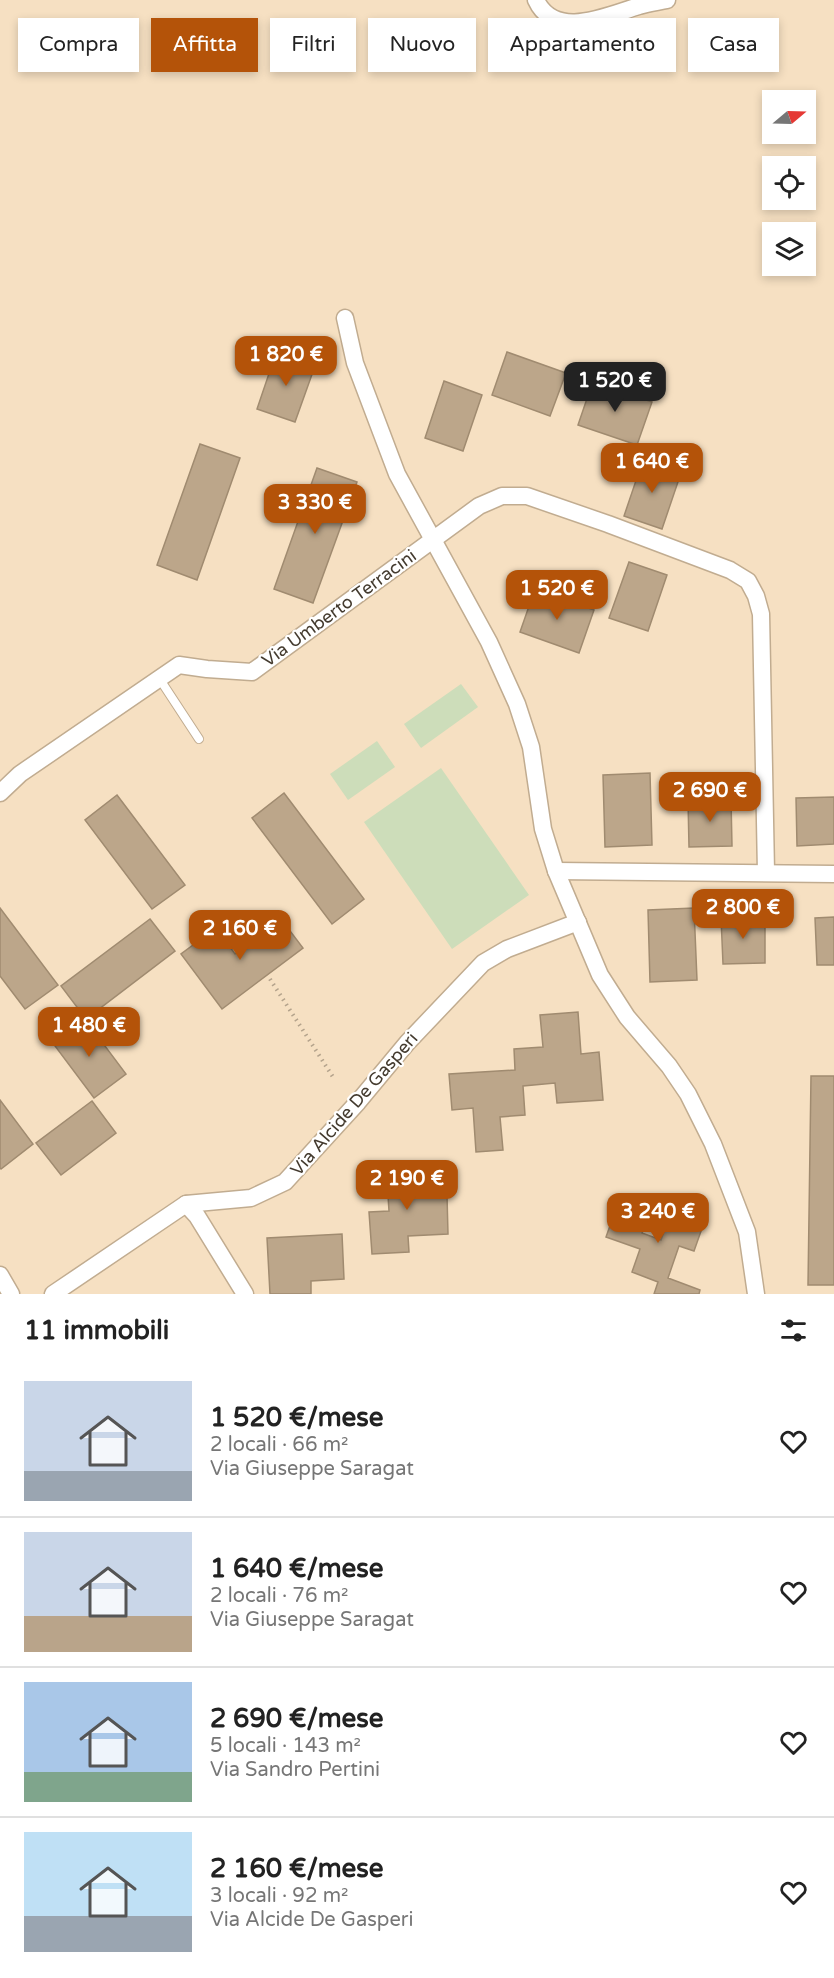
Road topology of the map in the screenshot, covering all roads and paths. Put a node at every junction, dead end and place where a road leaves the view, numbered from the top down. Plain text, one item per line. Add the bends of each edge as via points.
1 (536, 0) edge
2 (667, 0) edge
3 (345, 318) dead end
4 (431, 540) junction
5 (158, 678) junction
6 (199, 739) dead end
7 (0, 793) edge
8 (556, 871) junction
9 (766, 872) junction
10 (834, 874) edge
11 (578, 922) junction
12 (270, 979) dead end
13 (333, 1077) dead end
14 (186, 1204) junction
15 (0, 1275) edge
16 (11, 1294) edge
17 (53, 1294) edge
18 (245, 1294) edge
19 (756, 1294) edge

1 - 2 street via 553,18 571,23
3 - 4 street via 355,363 397,474
4 - 5 street, Via Umberto Terracini via 252,672 179,664
4 - 8 street via 489,642 517,704 531,747 543,829
4 - 9 street, Via Umberto Terracini via 491,500 527,496 730,570 748,581 761,614
5 - 6 lane
5 - 7 street, Via Umberto Terracini via 20,774
8 - 9 street
8 - 11 street
9 - 10 street
11 - 14 street, Via Alcide De Gasperi via 507,949 483,963 406,1043 285,1182 251,1198
11 - 19 street via 600,975 627,1017 669,1066 708,1134 747,1232
12 - 13 path
14 - 17 street, Via Alcide De Gasperi
14 - 18 street
15 - 16 street

